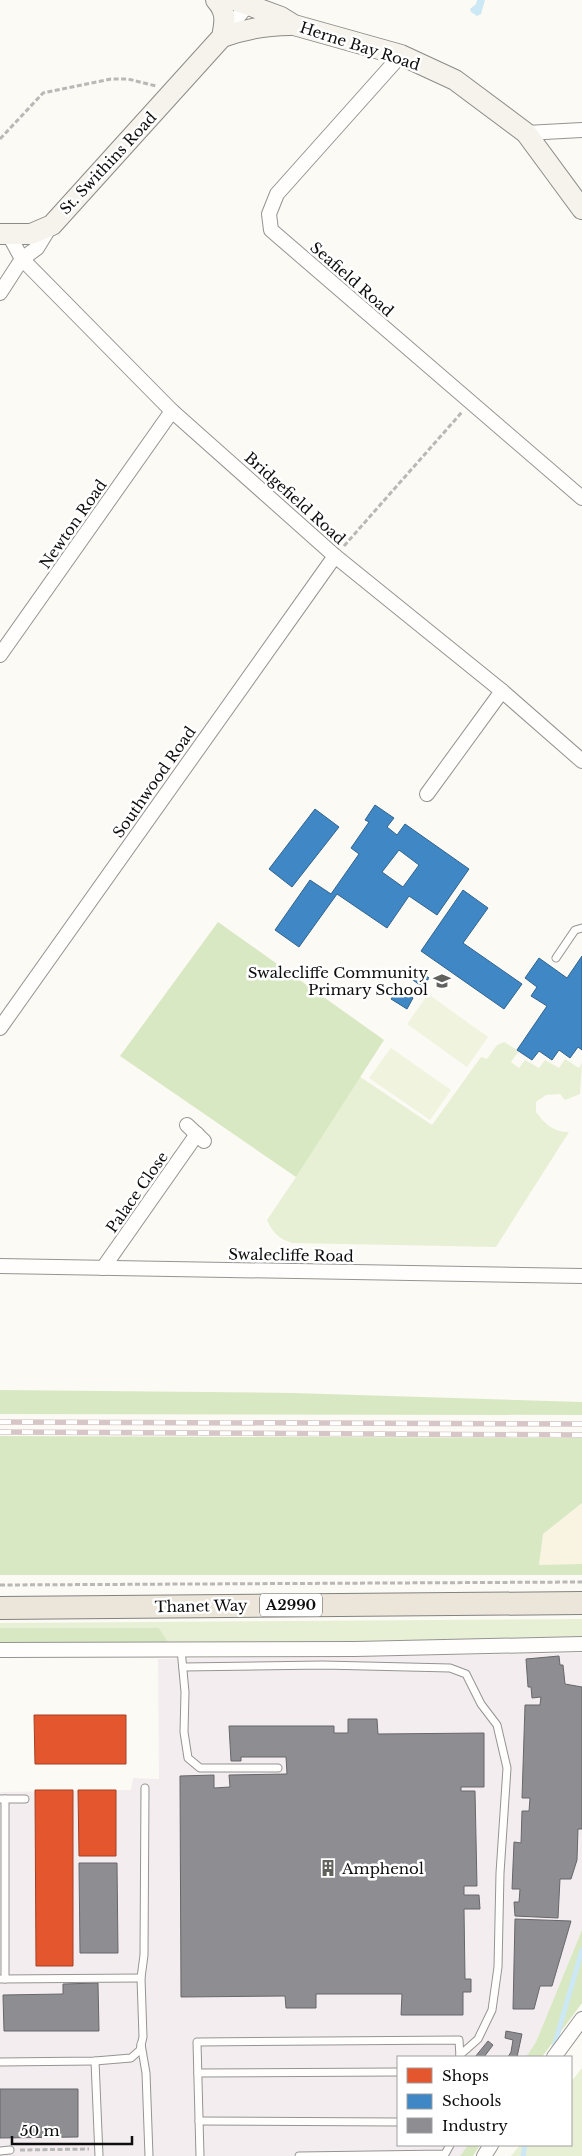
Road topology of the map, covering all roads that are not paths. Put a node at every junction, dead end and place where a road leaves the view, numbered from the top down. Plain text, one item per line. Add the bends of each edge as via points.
1 (216, 0) edge
2 (245, 2) edge
3 (294, 25) junction
4 (222, 37) junction
5 (401, 55) junction
6 (582, 130) edge
7 (526, 133) junction
8 (582, 209) edge
9 (52, 225) junction
10 (4, 235) edge
11 (22, 259) junction
12 (0, 293) edge
13 (172, 411) junction
14 (582, 498) edge
15 (335, 556) junction
16 (0, 655) edge
17 (502, 691) junction
18 (582, 762) edge
19 (427, 794) dead end
20 (582, 928) edge
21 (556, 958) dead end
22 (0, 1028) edge
23 (196, 1133) dead end
24 (0, 1266) edge
25 (103, 1268) junction
26 (582, 1276) edge
27 (582, 1603) edge
28 (0, 1608) edge
29 (582, 1644) edge
30 (0, 1650) edge
31 (181, 1650) junction
32 (183, 1667) junction
33 (278, 1768) dead end
34 (145, 1788) dead end
35 (2, 1799) edge
36 (25, 1799) dead end
37 (141, 1978) junction
38 (3, 1979) edge
39 (582, 2019) edge
40 (141, 2044) junction
41 (558, 2052) edge
42 (460, 2056) edge
43 (95, 2061) junction
44 (0, 2062) edge
45 (397, 2072) edge
46 (198, 2073) junction
47 (199, 2121) junction
48 (397, 2122) edge
49 (449, 2146) edge
50 (10, 2150) road end
51 (0, 2151) edge
52 (99, 2152) edge
53 (149, 2156) edge
54 (200, 2156) edge
55 (299, 2156) edge

1 - 4 main road via 222,7 225,20
2 - 3 main road, Herne Bay Road
2 - 4 street
3 - 4 main road via 246,28
3 - 5 main road, Herne Bay Road
4 - 9 main road, St. Swithins Road
5 - 7 main road, Herne Bay Road via 455,80
5 - 14 street, Seafield Road via 277,194 269,214 271,230
6 - 7 street
7 - 8 main road, Herne Bay Road
9 - 10 main road via 31,234
9 - 11 street, St. Swithins Road via 37,248
10 - 11 street, Bridgefield Road
11 - 12 street, St. Swithins Road
11 - 13 street, Bridgefield Road
13 - 15 street, Bridgefield Road
13 - 16 street, Newton Road
15 - 17 street, Bridgefield Road
15 - 22 street, Southwood Road
17 - 18 street, Bridgefield Road
17 - 19 street
20 - 21 lane via 575,930
23 - 25 street, Palace Close
24 - 25 street, Swalecliffe Road
25 - 26 street, Swalecliffe Road
27 - 28 main road, Thanet Way / A2990
29 - 31 street via 355,1650
30 - 31 street
31 - 32 lane
32 - 33 lane via 184,1732 188,1758 200,1768
32 - 42 lane via 323,1665 450,1668 466,1674 481,1704 497,1725 507,1768 498,1967 492,2010 478,2039
34 - 37 lane via 144,1955
35 - 36 lane
35 - 38 lane
37 - 38 lane
37 - 40 lane
39 - 41 street
40 - 43 lane via 140,2050 131,2058
40 - 53 lane via 147,2082
42 - 46 lane via 460,2040 197,2042
43 - 44 lane
43 - 52 lane
45 - 46 lane
46 - 47 lane
47 - 48 lane
47 - 54 lane
49 - 55 lane via 445,2154
50 - 51 lane

